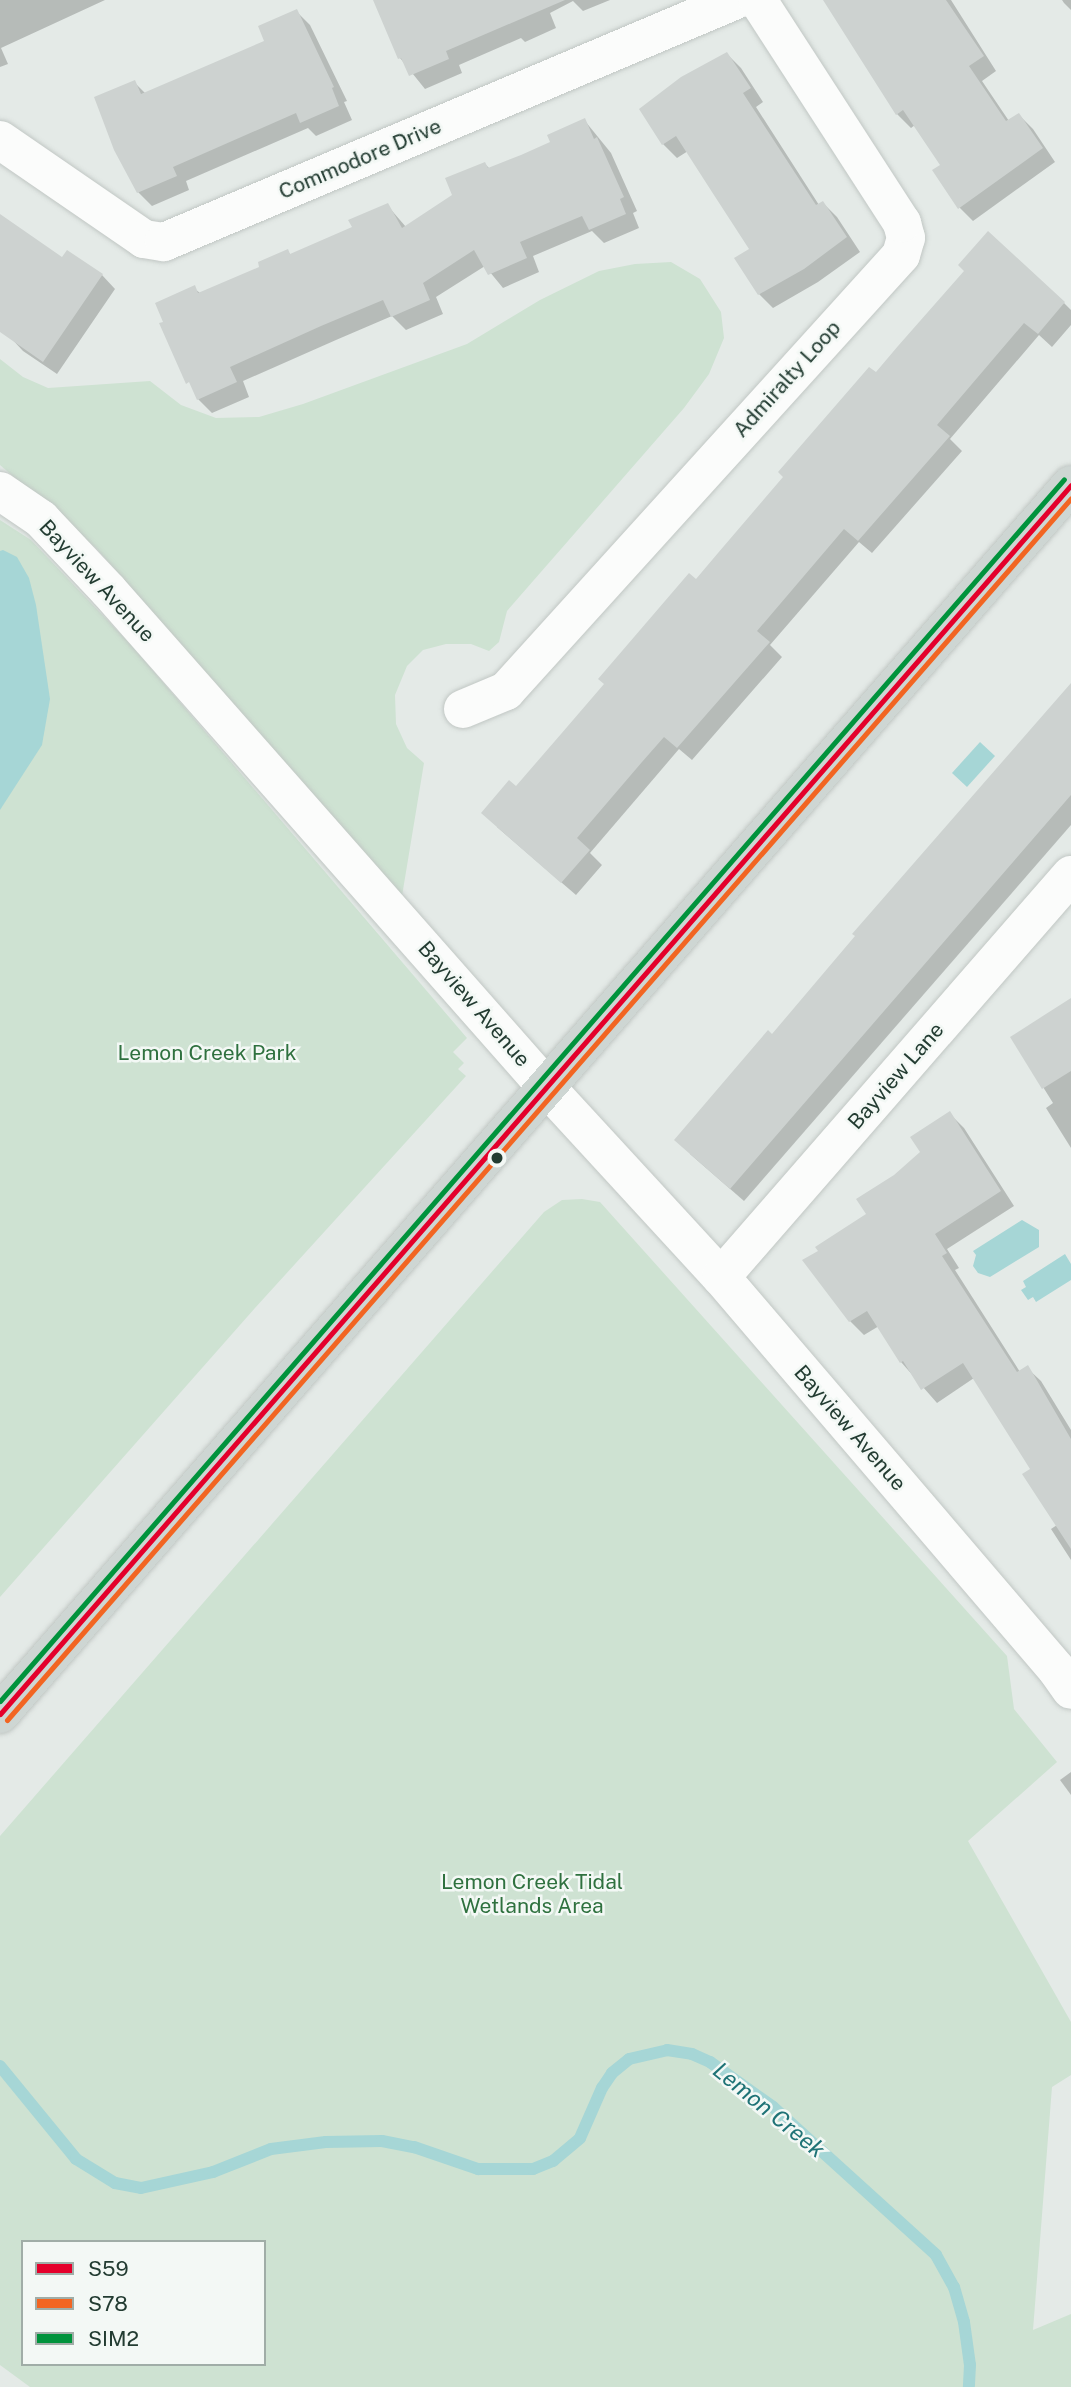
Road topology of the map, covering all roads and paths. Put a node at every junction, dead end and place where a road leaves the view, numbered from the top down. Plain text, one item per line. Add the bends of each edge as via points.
1 (736, 0) edge
2 (758, 0) edge
3 (0, 140) edge
4 (1071, 485) edge
5 (0, 491) edge
6 (463, 709) dead end
7 (1071, 875) edge
8 (547, 1088) junction
9 (721, 1277) junction
10 (1071, 1690) edge
11 (0, 1714) edge

1 - 3 street, Commodore Drive via 164,242 144,239
2 - 6 street, Admiralty Loop via 902,223 906,238 901,255 506,691
4 - 8 main road
5 - 8 street, Bayview Avenue via 41,519 108,590
7 - 9 street, Bayview Lane
8 - 9 street, Bayview Avenue
8 - 11 main road
9 - 10 street, Bayview Avenue

